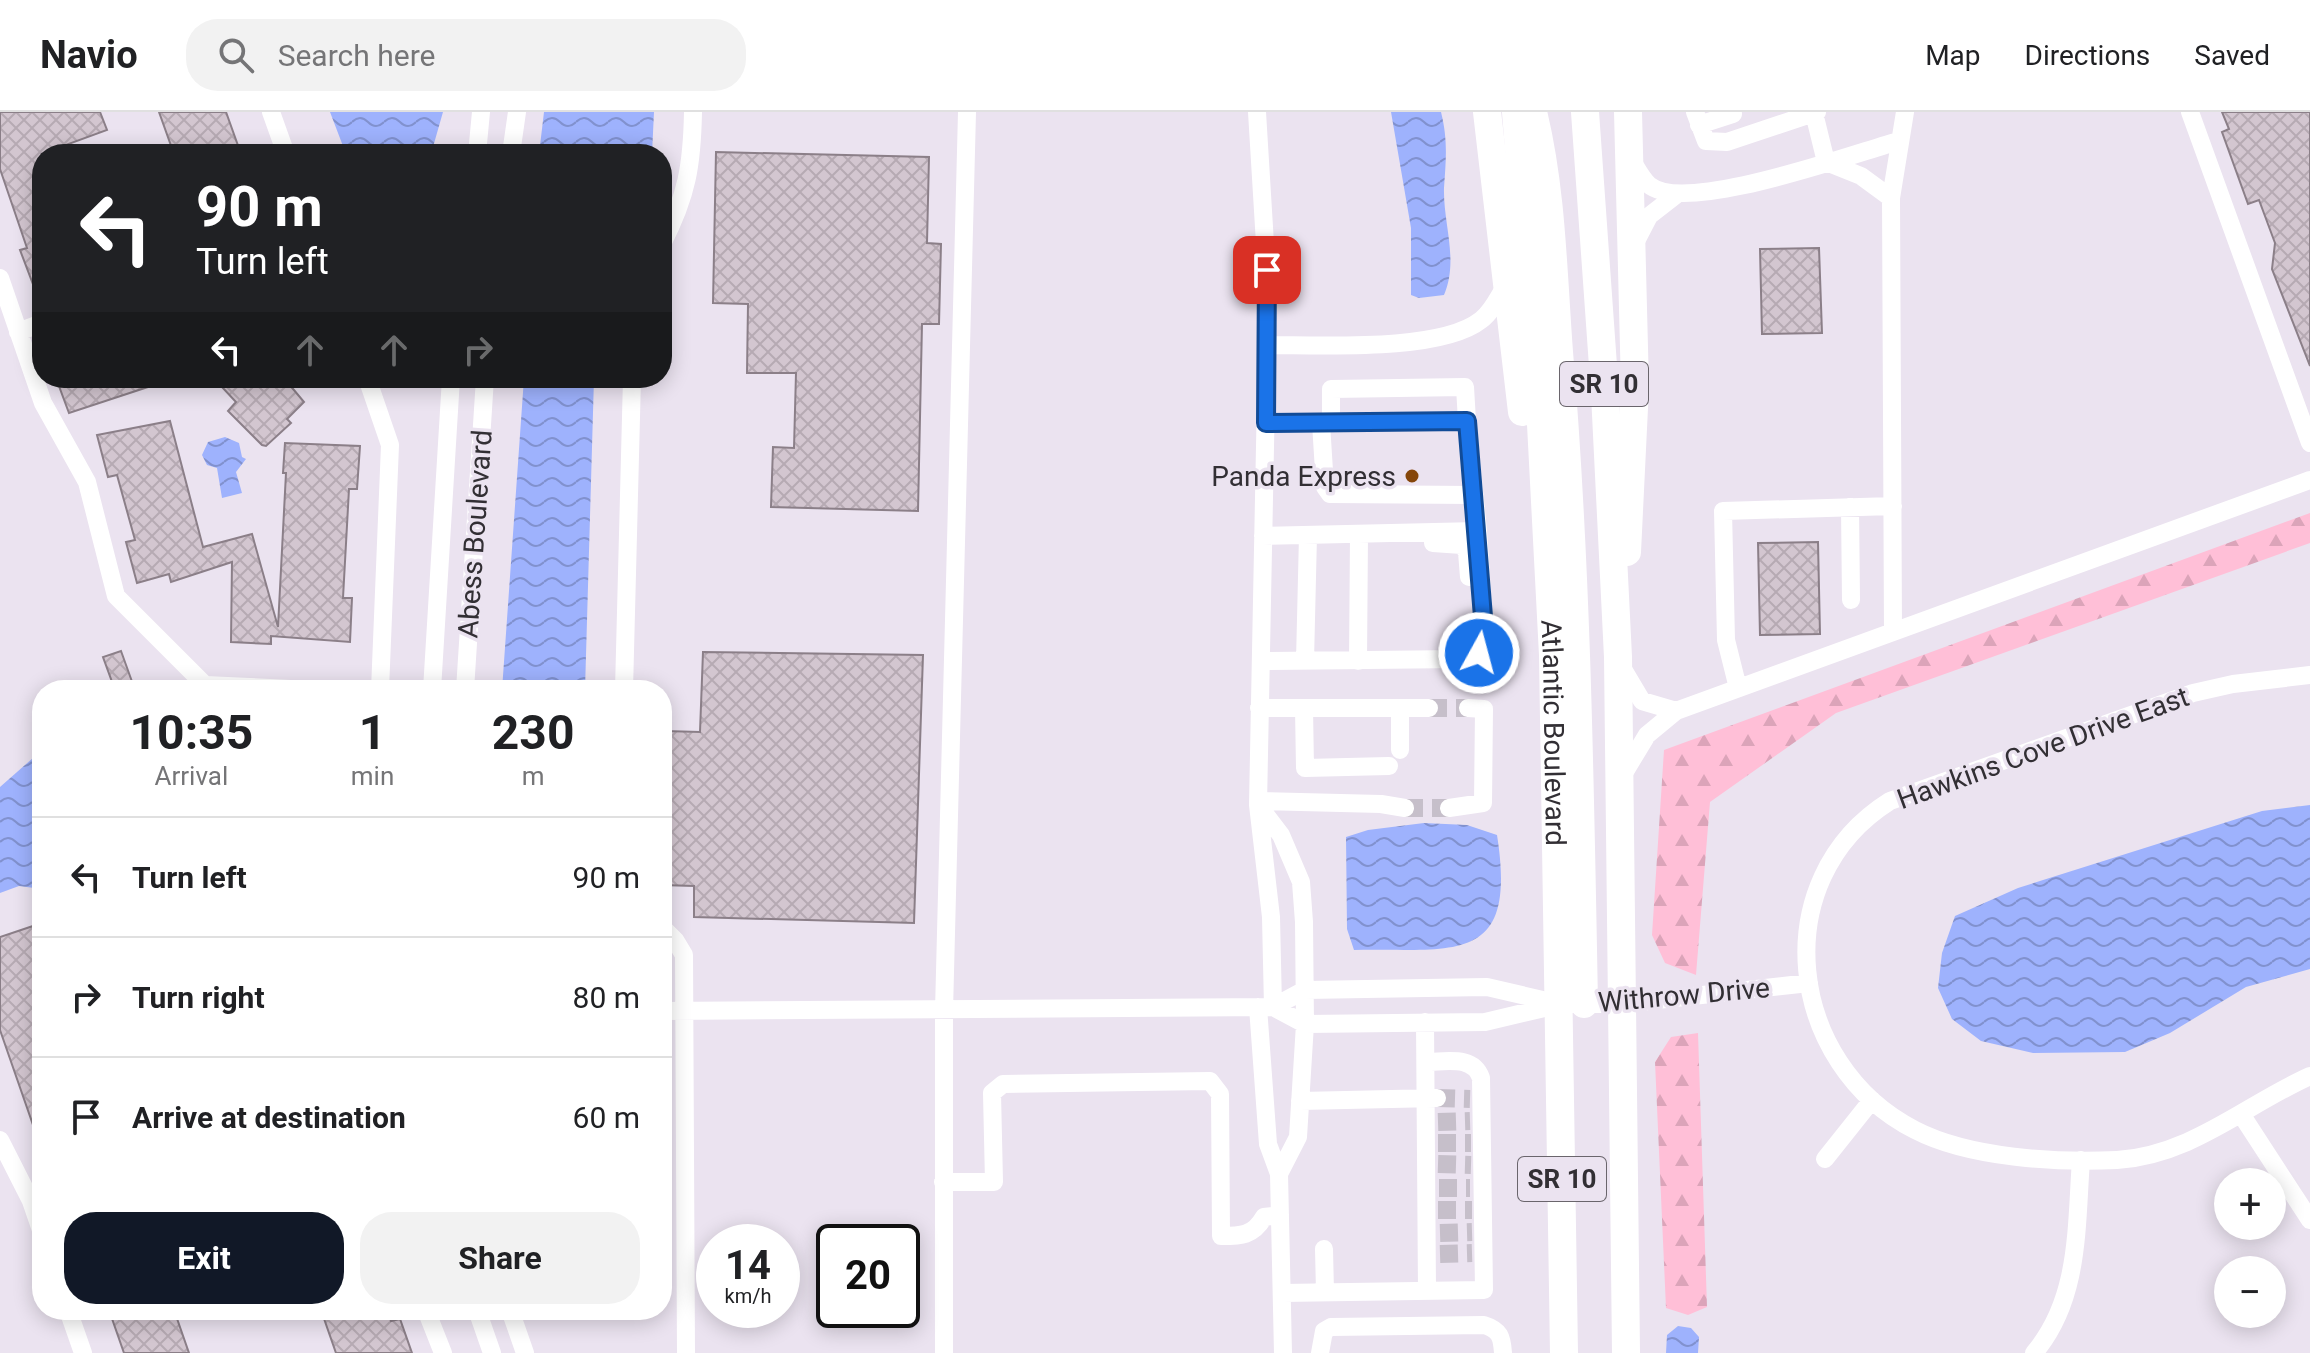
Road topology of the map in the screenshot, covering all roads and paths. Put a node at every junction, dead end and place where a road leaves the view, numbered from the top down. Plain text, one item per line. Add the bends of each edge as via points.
1 (271, 112) edge
2 (481, 112) edge
3 (517, 112) edge
4 (693, 112) edge
5 (967, 112) edge
6 (1257, 112) edge
7 (1487, 112) edge
8 (1516, 112) edge
9 (1533, 112) edge
10 (1585, 112) edge
11 (1628, 112) edge
12 (1905, 112) edge
13 (2190, 112) edge
14 (1733, 114) edge
15 (1807, 114) edge
16 (1697, 118) edge
17 (1899, 141) junction
18 (282, 144) edge
19 (478, 144) edge
20 (512, 144) edge
21 (1629, 157) junction
22 (1826, 162) junction
23 (1676, 195) junction
24 (1891, 198) junction
25 (672, 223) edge
26 (1632, 249) junction
27 (0, 278) edge
28 (1506, 285) junction
29 (32, 327) edge
30 (18, 332) junction
31 (1268, 345) junction
32 (32, 372) edge
33 (38, 388) edge
34 (370, 388) edge
35 (450, 388) edge
36 (484, 388) edge
37 (632, 388) edge
38 (1467, 421) junction
39 (1266, 423) junction
40 (1326, 423) junction
41 (2310, 443) edge
42 (2310, 480) edge
43 (1474, 495) junction
44 (1893, 506) junction
45 (1850, 507) junction
46 (1478, 531) junction
47 (1380, 533) junction
48 (1359, 534) junction
49 (1308, 535) junction
50 (1263, 536) junction
51 (1851, 600) dead end
52 (1893, 632) junction
53 (1553, 655) junction
54 (1618, 657) junction
55 (1453, 659) junction
56 (1261, 661) junction
57 (1305, 661) junction
58 (1358, 661) junction
59 (2310, 675) edge
60 (200, 680) edge
61 (380, 680) edge
62 (433, 680) edge
63 (466, 680) edge
64 (624, 680) edge
65 (1738, 688) junction
66 (1259, 708) junction
67 (1304, 708) junction
68 (1400, 708) junction
69 (1429, 708) tunnel mouth
70 (1468, 708) dead end
71 (1676, 711) junction
72 (1400, 750) dead end
73 (1389, 766) dead end
74 (1621, 778) junction
75 (1258, 803) junction
76 (1405, 803) tunnel mouth
77 (1454, 803) tunnel mouth
78 (672, 937) edge
79 (1809, 983) junction
80 (1305, 990) junction
81 (1572, 1004) junction
82 (1622, 1004) junction
83 (1265, 1007) junction
84 (672, 1011) edge
85 (683, 1011) junction
86 (944, 1011) junction
87 (1425, 1022) junction
88 (1305, 1024) junction
89 (1426, 1062) junction
90 (2310, 1076) edge
91 (1432, 1098) junction
92 (1872, 1100) junction
93 (1300, 1101) junction
94 (2241, 1114) junction
95 (0, 1140) edge
96 (1825, 1159) dead end
97 (2081, 1160) junction
98 (1279, 1174) junction
99 (943, 1182) junction
100 (32, 1191) edge
101 (1280, 1215) junction
102 (2310, 1220) edge
103 (1324, 1249) dead end
104 (1427, 1290) junction
105 (1484, 1290) junction
106 (1325, 1292) junction
107 (1282, 1293) junction
108 (71, 1320) edge
109 (430, 1320) edge
110 (480, 1320) edge
111 (513, 1320) edge
112 (1484, 1325) junction
113 (83, 1353) edge
114 (443, 1353) edge
115 (492, 1353) edge
116 (525, 1353) edge
117 (686, 1353) edge
118 (944, 1353) edge
119 (1283, 1353) edge
120 (1320, 1353) edge
121 (1503, 1353) edge
122 (1564, 1353) edge
123 (1626, 1353) edge
124 (2034, 1353) edge

1 - 18 street
2 - 19 street
3 - 20 street
4 - 25 street via 686,194
5 - 86 street
6 - 31 street
7 - 28 highway
8 - 53 highway, Atlantic Boulevard / SR 10 via 1540,405
9 - 81 highway via 1543,152 1565,438 1579,736
10 - 54 highway, SR 10
11 - 21 highway
12 - 17 street
13 - 41 street
14 - 16 street
15 - 16 street via 1727,142 1706,141
15 - 22 street
17 - 22 street
17 - 24 street
21 - 23 street via 1649,185
21 - 26 highway
22 - 23 street via 1737,188
22 - 24 street via 1861,176
23 - 26 street via 1649,216
24 - 44 street
26 - 54 highway via 1635,387
27 - 30 street
28 - 31 street via 1484,319 1451,335 1415,341
28 - 53 highway
29 - 30 street
30 - 32 street
31 - 39 street
33 - 60 street via 87,482 116,596
34 - 61 street via 390,445
35 - 62 street, Abess Boulevard
36 - 63 street, Abess Boulevard
37 - 64 street
38 - 40 street
38 - 40 street via 1465,387 1331,389
38 - 43 street
39 - 40 street
39 - 50 street
40 - 43 street via 1325,487 1330,494
42 - 52 street
43 - 46 street
44 - 45 street
44 - 52 street
45 - 51 street
45 - 65 street via 1723,511 1726,640
46 - 47 street
46 - 55 street via 1484,647 1472,656
47 - 48 street
47 - 55 street via 1408,543 1462,545 1467,552 1471,642
48 - 49 street
48 - 58 street
49 - 50 street
49 - 57 street
50 - 56 street
52 - 65 street
53 - 81 highway, Atlantic Boulevard / SR 10
54 - 71 street via 1642,701
54 - 74 highway, SR 10
55 - 58 street
56 - 57 street
56 - 66 street
57 - 58 street
59 - 79 street, Hawkins Cove Drive East via 2193,693 1890,801 1850,833 1821,875 1807,924
65 - 71 street
66 - 67 street
66 - 75 street
67 - 68 street
67 - 73 street via 1305,768
68 - 69 street
68 - 72 street
70 - 77 street via 1484,709 1483,803
71 - 74 street via 1647,735
74 - 82 highway, SR 10
75 - 76 street
75 - 80 street via 1281,835 1301,882
75 - 83 street via 1271,917
78 - 85 street via 684,955
79 - 82 street, Withrow Drive
79 - 92 street, Hawkins Cove Drive East via 1825,1037
80 - 81 street via 1487,987
80 - 83 street
80 - 88 street
81 - 82 street, Withrow Drive
81 - 87 street via 1485,1022
81 - 122 highway, Atlantic Boulevard / SR 10
82 - 123 highway, SR 10
83 - 86 street
83 - 88 street
83 - 98 street via 1268,1144
84 - 85 street
85 - 86 street
85 - 117 street
86 - 99 street
87 - 88 street
87 - 89 street
88 - 93 street
89 - 91 street
89 - 105 street via 1470,1062 1481,1078 1476,1099 1476,1188 1477,1253
90 - 94 street, Hawkins Cove Drive East
91 - 93 street
91 - 104 street via 1434,1254
92 - 96 street
92 - 97 street, Hawkins Cove Drive East via 1915,1131 1966,1149
93 - 98 street via 1298,1137
94 - 97 street, Hawkins Cove Drive East via 2166,1151
94 - 102 street
95 - 100 street
97 - 124 street via 2070,1282 2055,1322
98 - 101 street
99 - 101 street via 994,1182 992,1093 1003,1084 1210,1081 1220,1094 1221,1236 1245,1235 1264,1217
99 - 118 street
101 - 107 street
103 - 106 street
104 - 105 street
104 - 106 street
105 - 112 street
106 - 107 street
107 - 119 street
108 - 113 street
109 - 114 street
110 - 115 street
111 - 116 street
112 - 120 street via 1331,1327 1324,1331
112 - 121 street via 1496,1329

